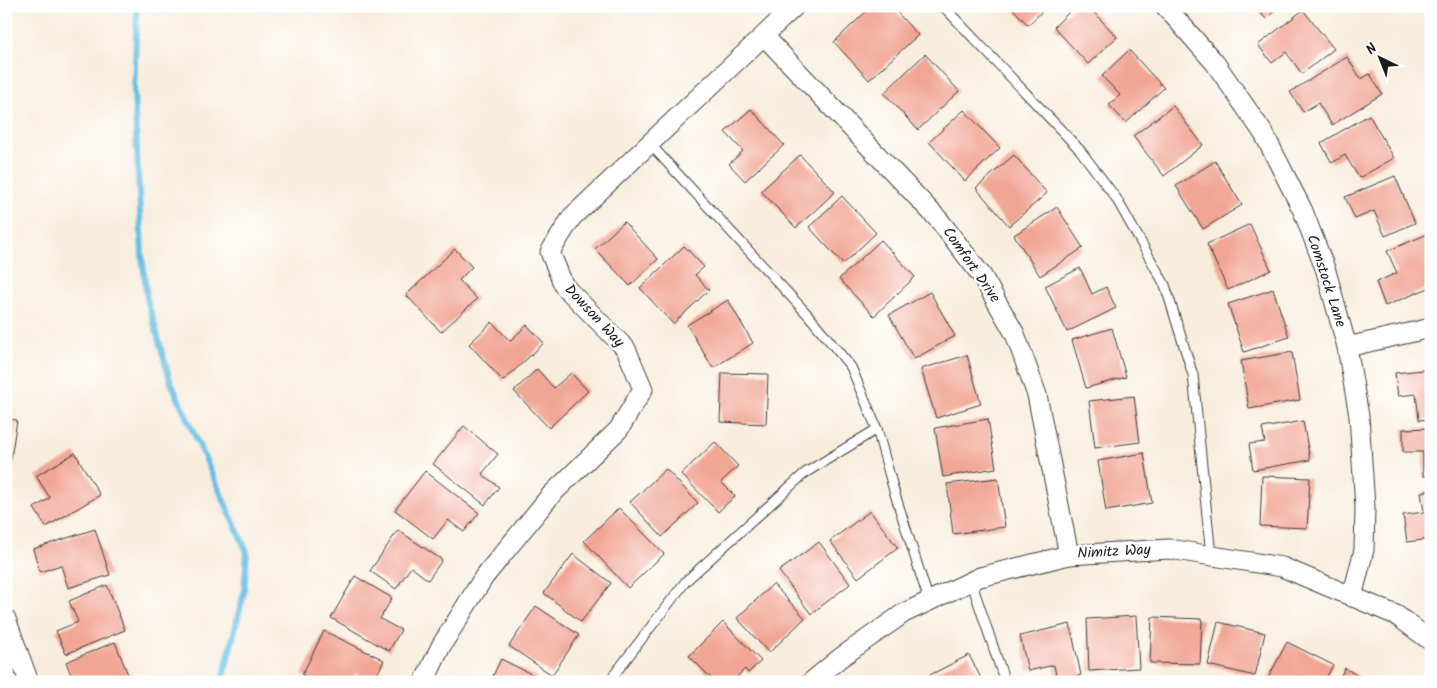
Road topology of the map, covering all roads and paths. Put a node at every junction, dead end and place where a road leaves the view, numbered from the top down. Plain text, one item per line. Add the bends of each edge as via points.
1 (795, 6) edge
2 (943, 6) edge
3 (1165, 6) edge
4 (764, 36) junction
5 (650, 144) junction
6 (1431, 328) edge
7 (1347, 347) junction
8 (877, 429) junction
9 (1069, 555) junction
10 (1211, 556) junction
11 (971, 581) junction
12 (1352, 597) junction
13 (929, 601) junction
14 (6, 619) edge
15 (1431, 641) edge
16 (29, 682) edge
17 (424, 682) edge
18 (610, 682) edge
19 (811, 682) edge
20 (1005, 682) edge

1 - 4 street, Dowson Way
2 - 10 lane via 1080,150 1116,198 1165,285 1193,375
3 - 7 street, Comstock Lane via 1215,64 1264,134 1303,211 1326,270
4 - 5 street, Dowson Way
4 - 9 street, Comfort Drive via 939,220 982,276 1015,334 1037,395
5 - 8 lane via 809,316 851,367
5 - 17 street, Dowson Way via 572,217 550,252 564,286 626,349 643,389 619,429 551,495 484,576 440,646
6 - 7 street
7 - 12 street, Comstock Lane via 1359,416 1364,507 1364,550
8 - 13 lane
8 - 18 lane via 805,473 686,581
9 - 10 street, Nimitz Way via 1169,549
9 - 11 street, Nimitz Way
10 - 12 street, Nimitz Way via 1282,567
11 - 13 street, Nimitz Way
11 - 20 lane
12 - 15 street, Nimitz Way via 1396,615
13 - 19 street, Nimitz Way via 904,613
14 - 16 street

